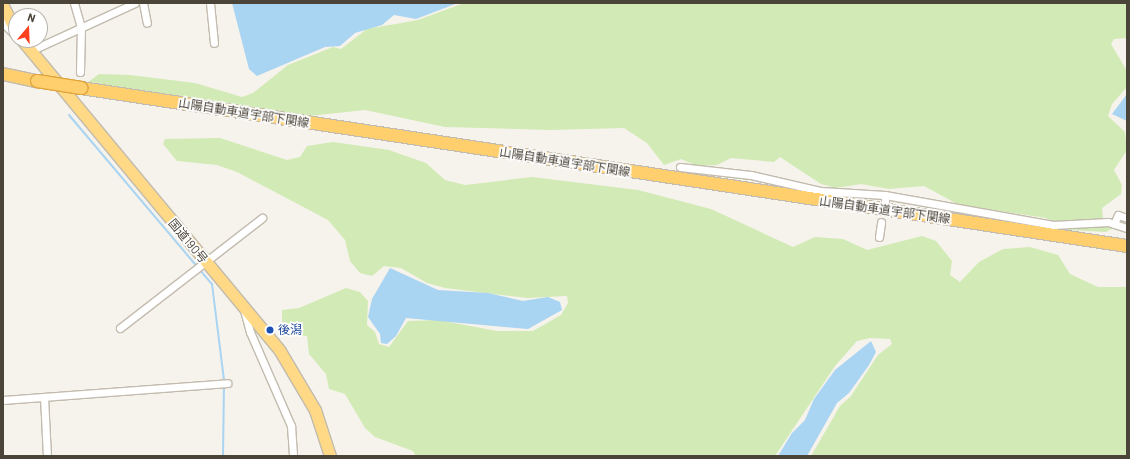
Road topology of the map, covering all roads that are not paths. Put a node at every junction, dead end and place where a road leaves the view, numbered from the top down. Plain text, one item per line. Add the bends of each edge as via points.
1 (74, 3) edge
2 (135, 3) edge
3 (143, 3) edge
4 (210, 3) edge
5 (3, 6) edge
6 (8, 16) edge
7 (147, 23) dead end
8 (81, 27) junction
9 (214, 43) dead end
10 (28, 48) edge
11 (30, 51) junction
12 (80, 72) dead end
13 (3, 74) edge
14 (680, 167) dead end
15 (262, 218) dead end
16 (1127, 218) edge
17 (881, 222) dead end
18 (1114, 224) junction
19 (1127, 228) edge
20 (878, 237) dead end
21 (1127, 246) edge
22 (205, 262) junction
23 (244, 309) junction
24 (120, 328) dead end
25 (228, 383) dead end
26 (44, 397) junction
27 (3, 400) edge
28 (48, 456) edge
29 (293, 456) edge
30 (330, 456) edge

1 - 8 street
2 - 8 street
3 - 7 street
4 - 9 street
5 - 6 highway
8 - 11 street
8 - 12 street
10 - 11 highway, 国道190号
11 - 22 highway, 国道190号
13 - 21 highway, 山陽自動車道宇部下関線, bridge via 81,88
14 - 18 street via 751,175 822,191 885,198 1052,225
15 - 22 street
16 - 18 street via 1118,215
17 - 20 street
18 - 19 street
22 - 23 highway, 国道190号
22 - 24 street
23 - 29 street via 250,332 291,426
23 - 30 highway, 国道190号 via 299,381 315,410
25 - 26 street
26 - 27 street
26 - 28 street

